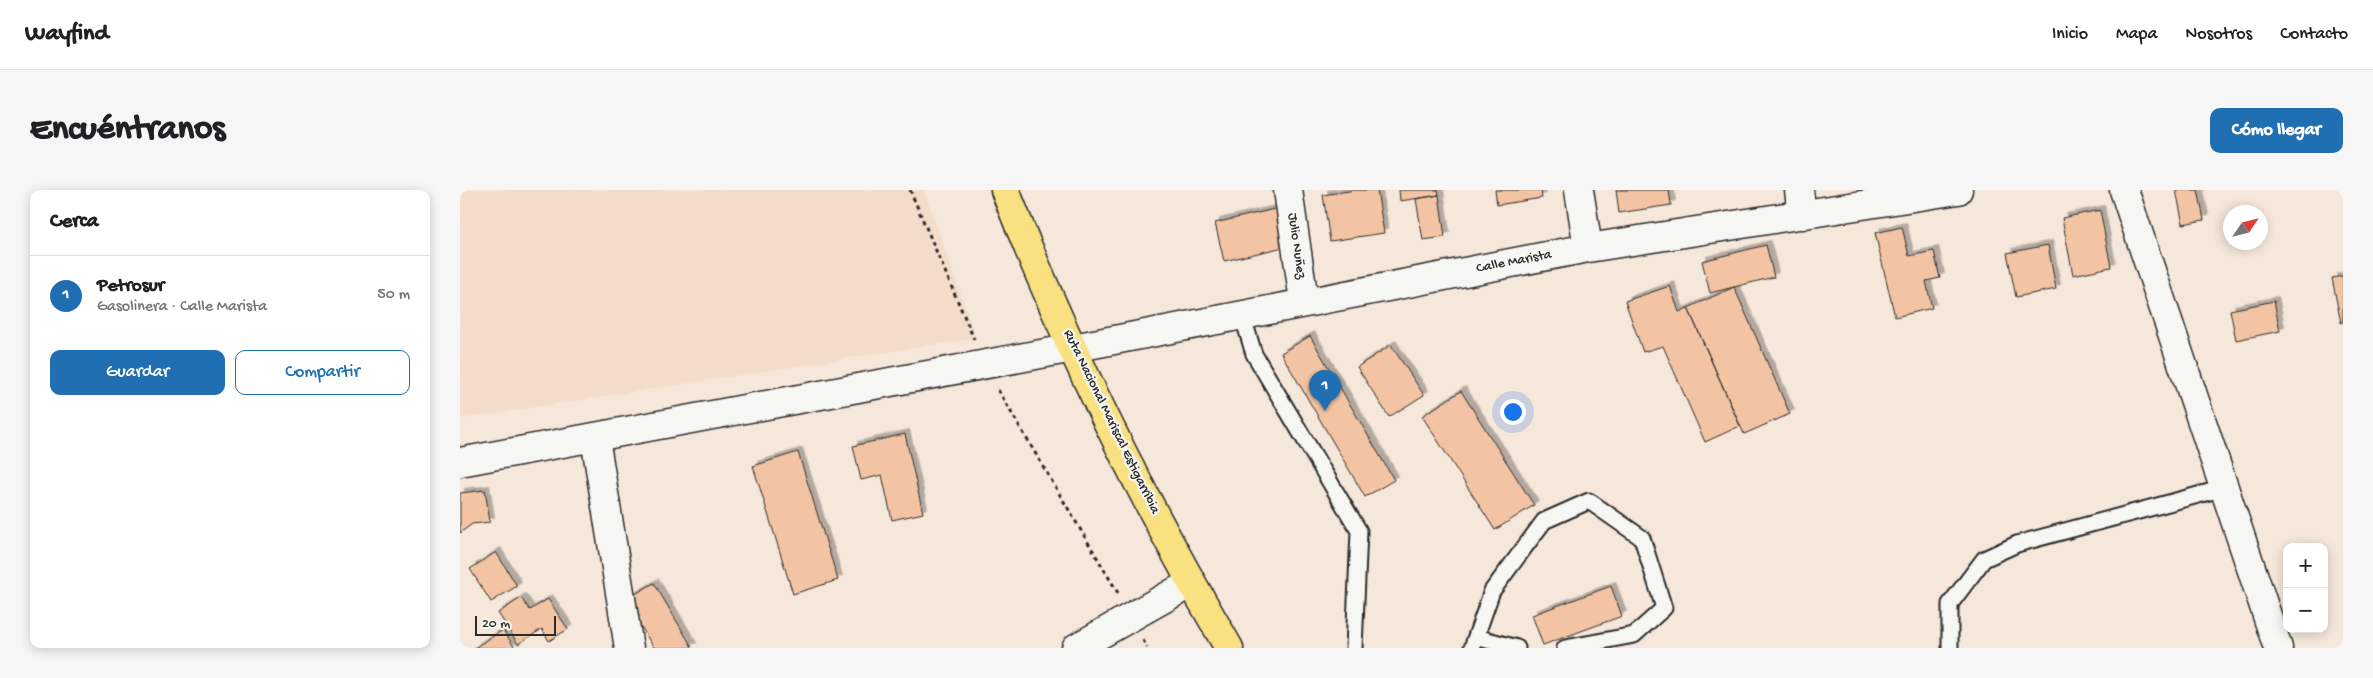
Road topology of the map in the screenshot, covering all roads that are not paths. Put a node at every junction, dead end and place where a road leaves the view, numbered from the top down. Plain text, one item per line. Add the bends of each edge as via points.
1 (1005, 190) edge
2 (1288, 190) edge
3 (1579, 190) edge
4 (1958, 190) edge
5 (2124, 190) edge
6 (1829, 200) edge
7 (1801, 202) edge
8 (1588, 248) junction
9 (1304, 302) junction
10 (1242, 314) junction
11 (1073, 348) junction
12 (595, 438) junction
13 (460, 462) edge
14 (2224, 488) junction
15 (1191, 583) junction
16 (1474, 642) edge
17 (630, 648) edge
18 (1076, 648) edge
19 (1229, 648) edge
20 (1354, 648) edge
21 (1517, 648) edge
22 (1565, 648) edge
23 (1950, 648) edge
24 (2278, 648) edge

1 - 11 main road, Ruta Nacional Mariscal Estigarribia
2 - 9 street, Julio Nuñez
3 - 8 street
4 - 6 street, Calle Marista
5 - 14 street
6 - 7 street, Calle Marista
7 - 8 street, Calle Marista
8 - 9 street, Calle Marista
9 - 10 street, Calle Marista
10 - 11 street, Calle Marista
10 - 20 lane via 1254,354 1359,531
11 - 12 street, Calle Marista
11 - 15 main road, Ruta Nacional Mariscal Estigarribia
12 - 13 street, Calle Marista
12 - 17 street
14 - 23 lane via 2017,544 1984,559 1950,604
14 - 24 street
15 - 18 street
15 - 19 main road, Ruta Nacional Mariscal Estigarribia
16 - 21 lane
16 - 22 lane via 1492,591 1544,521 1589,501 1642,538 1664,608 1634,634

